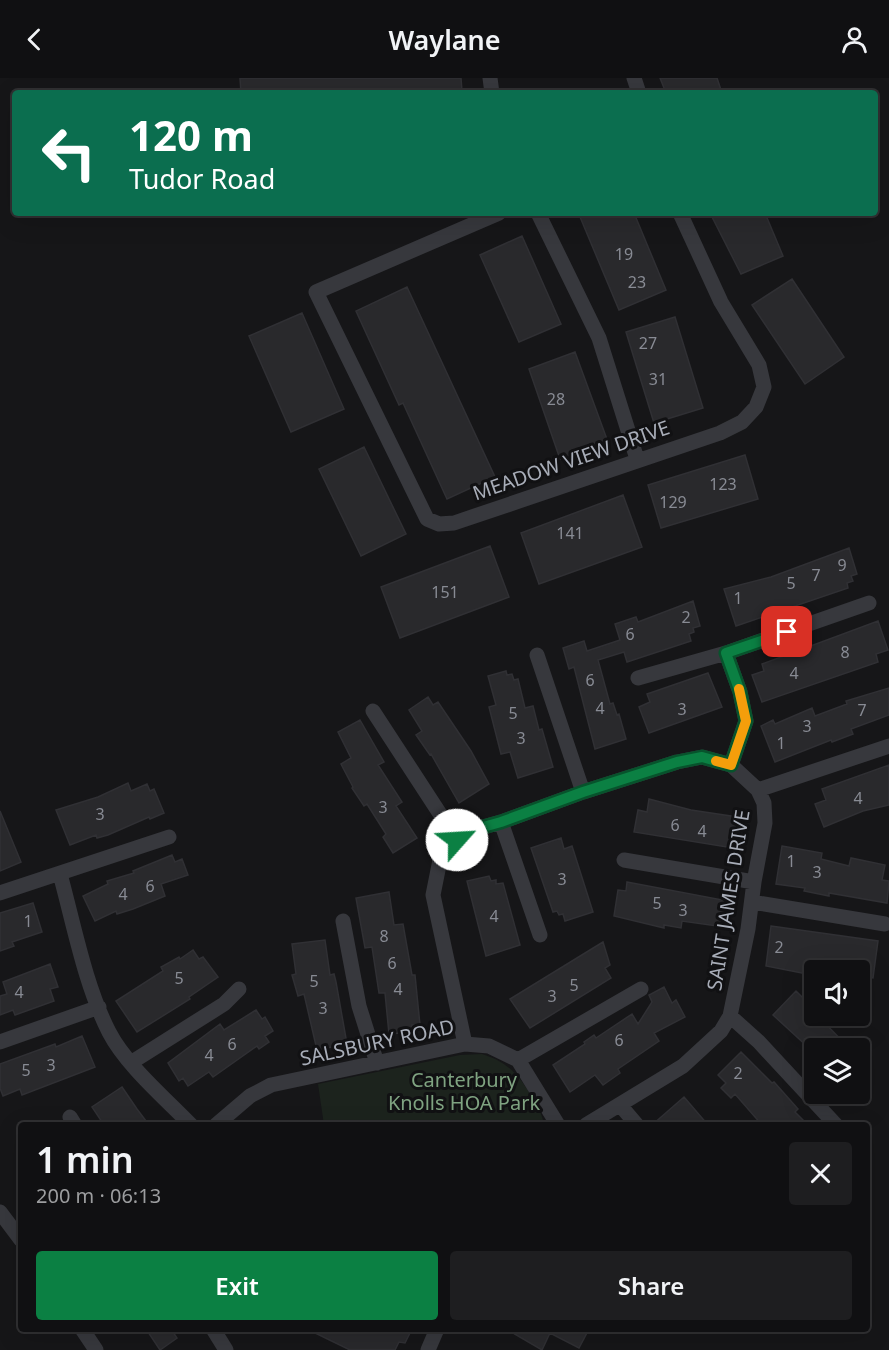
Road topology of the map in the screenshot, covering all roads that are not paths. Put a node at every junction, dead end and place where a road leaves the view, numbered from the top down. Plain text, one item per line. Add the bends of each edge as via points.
1 (493, 216) edge
2 (539, 216) edge
3 (681, 216) edge
4 (637, 459) junction
5 (869, 603) dead end
6 (726, 653) junction
7 (537, 655) dead end
8 (638, 678) dead end
9 (373, 711) dead end
10 (889, 746) edge
11 (731, 765) junction
12 (758, 790) junction
13 (583, 792) junction
14 (501, 822) junction
15 (170, 837) dead end
16 (457, 840) junction
17 (624, 860) dead end
18 (60, 874) junction
19 (754, 882) junction
20 (0, 893) edge
21 (752, 902) junction
22 (343, 921) dead end
23 (885, 924) dead end
24 (540, 935) dead end
25 (239, 989) dead end
26 (641, 989) dead end
27 (99, 1007) junction
28 (730, 1016) junction
29 (0, 1042) edge
30 (465, 1044) junction
31 (518, 1060) junction
32 (132, 1062) junction
33 (376, 1063) junction
34 (620, 1106) junction
35 (188, 1122) edge
36 (220, 1122) edge
37 (556, 1122) edge
38 (591, 1122) edge
39 (634, 1122) edge
40 (833, 1122) edge
41 (0, 1212) edge
42 (18, 1236) edge
43 (84, 1332) edge
44 (215, 1332) edge
45 (436, 1332) edge
46 (96, 1350) edge
47 (226, 1350) edge
48 (428, 1350) edge

1 - 4 street, MEADOW VIEW DRIVE via 316,292 427,519 439,524 454,523
2 - 4 street via 599,338
3 - 4 street, MEADOW VIEW DRIVE via 721,302 759,365 764,387 756,407 742,422 720,433
5 - 6 street
6 - 8 street
6 - 11 street via 746,721
7 - 13 street
9 - 16 street
10 - 12 street
11 - 12 street, SAINT JAMES DRIVE
11 - 13 street, SAINT JAMES DRIVE via 702,757
12 - 19 street, SAINT JAMES DRIVE via 764,803 765,824
13 - 14 street, SAINT JAMES DRIVE
14 - 16 street, SAINT JAMES DRIVE via 469,831
14 - 24 street
15 - 18 street
16 - 30 street, SAINT JAMES DRIVE via 440,860 433,895
17 - 19 street
18 - 20 street
18 - 27 street
19 - 21 street, SAINT JAMES DRIVE
21 - 23 street
21 - 28 street, SAINT JAMES DRIVE
22 - 33 street via 359,1006
25 - 32 street via 224,1004
26 - 31 street
27 - 29 street
27 - 32 street via 110,1033
28 - 34 street, SAINT JAMES DRIVE via 721,1031 683,1066
28 - 40 street
30 - 31 street, SALSBURY ROAD via 489,1046
30 - 33 street, SALSBURY ROAD
31 - 37 street
32 - 35 street
33 - 36 street, SALSBURY ROAD via 271,1085 250,1096
34 - 38 street, SAINT JAMES DRIVE
34 - 39 street
41 - 42 street
43 - 46 street
44 - 47 street
45 - 48 street

